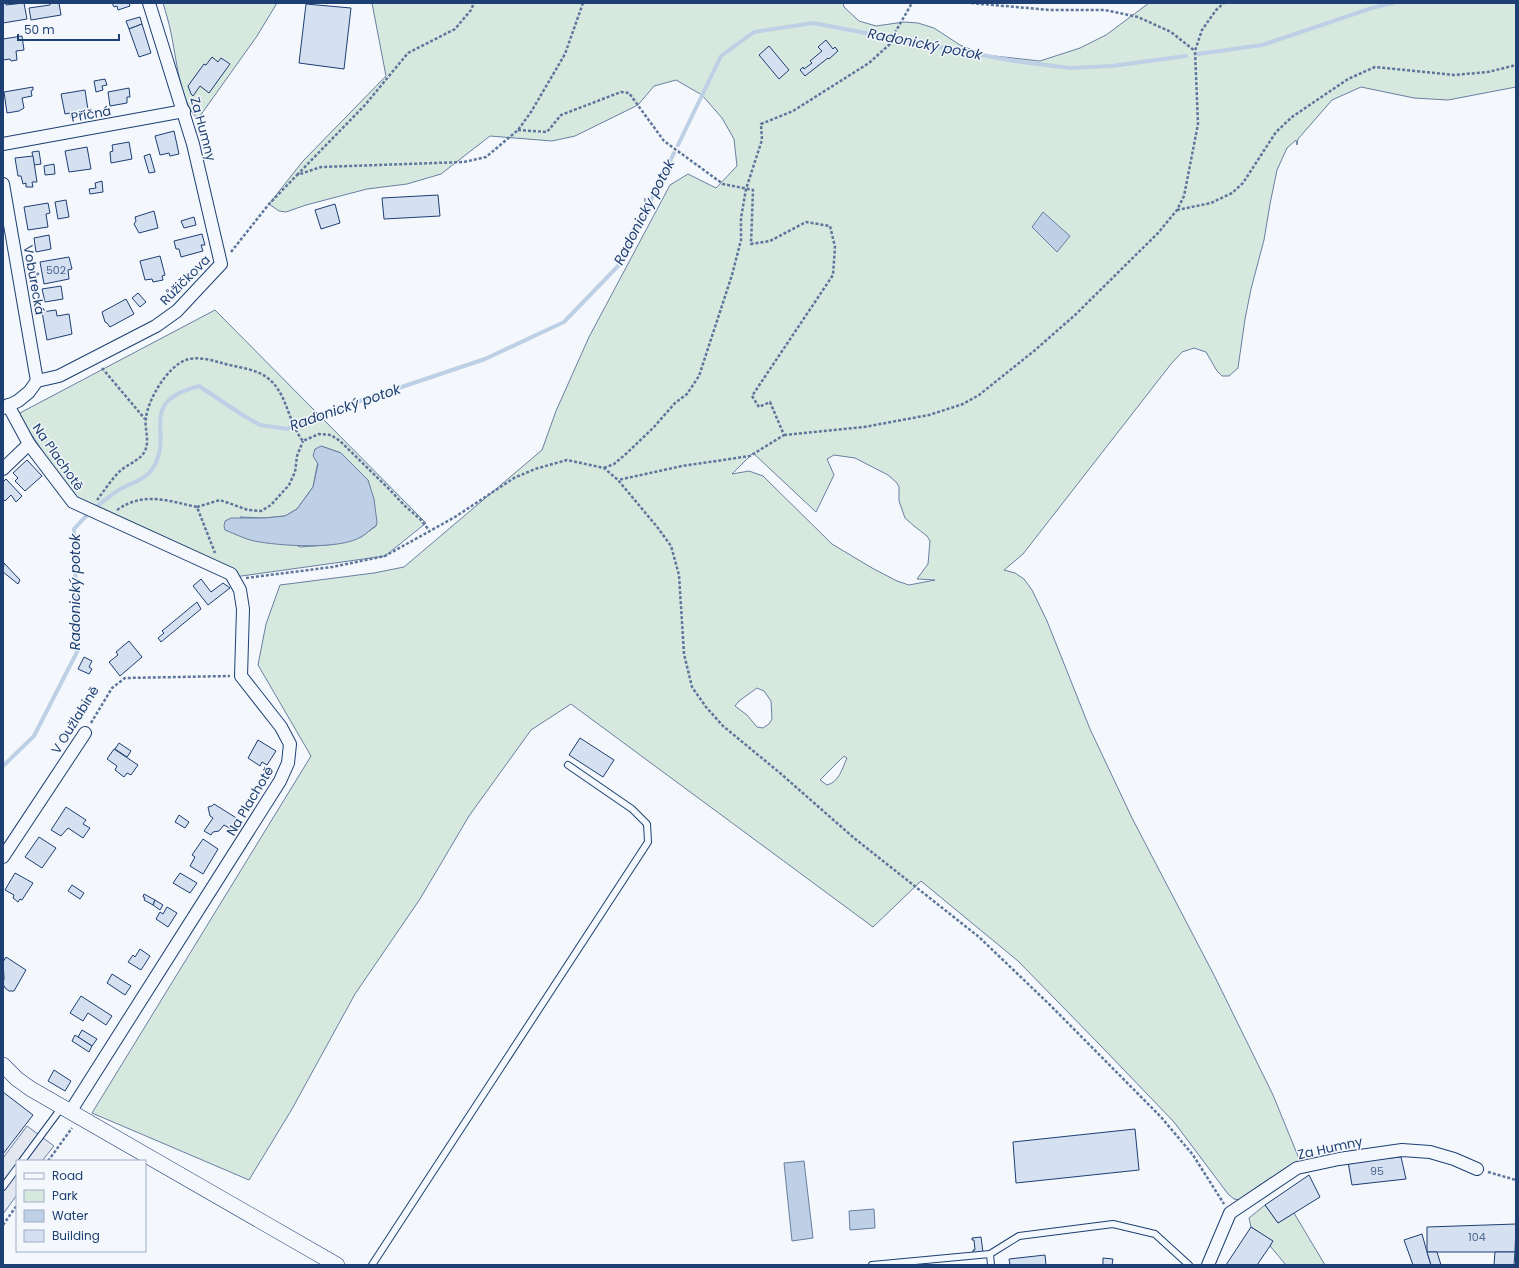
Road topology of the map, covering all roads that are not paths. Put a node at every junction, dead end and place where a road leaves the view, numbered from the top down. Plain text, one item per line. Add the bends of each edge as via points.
1 (149, 3) edge
2 (184, 111) junction
3 (3, 144) edge
4 (3, 184) edge
5 (221, 264) joint
6 (37, 382) junction
7 (5, 407) edge
8 (29, 444) junction
9 (3, 469) edge
10 (85, 733) road end
11 (568, 766) dead end
12 (3, 857) edge
13 (3, 1065) edge
14 (70, 1112) junction
15 (23, 1160) edge
16 (16, 1169) edge
17 (1477, 1170) road end
18 (3, 1187) edge
19 (990, 1254) junction
20 (337, 1265) edge
21 (372, 1265) edge
22 (872, 1265) edge
23 (991, 1265) edge
24 (1189, 1265) edge
25 (1208, 1265) edge

1 - 2 street, Za Humny
2 - 3 street, Příčná
2 - 5 street, Za Humny
4 - 6 street, Vobůrecká
5 - 6 street, Růžičkova via 177,311 156,326 59,376
6 - 7 street via 29,392
7 - 8 street, Na Plachotě
8 - 9 street
8 - 14 street, Na Plachotě via 73,502 231,574 240,590 243,609 241,676 281,727 290,744 288,763 280,781
10 - 12 street, V Oužlabině
11 - 21 lane via 632,809 648,824 648,842
13 - 14 street via 31,1089
14 - 15 lane
14 - 20 street
16 - 18 lane
17 - 25 street, Za Humny via 1430,1152 1402,1150 1297,1168 1230,1213
19 - 22 lane
19 - 23 lane
19 - 24 lane via 1019,1236 1113,1224 1155,1234

